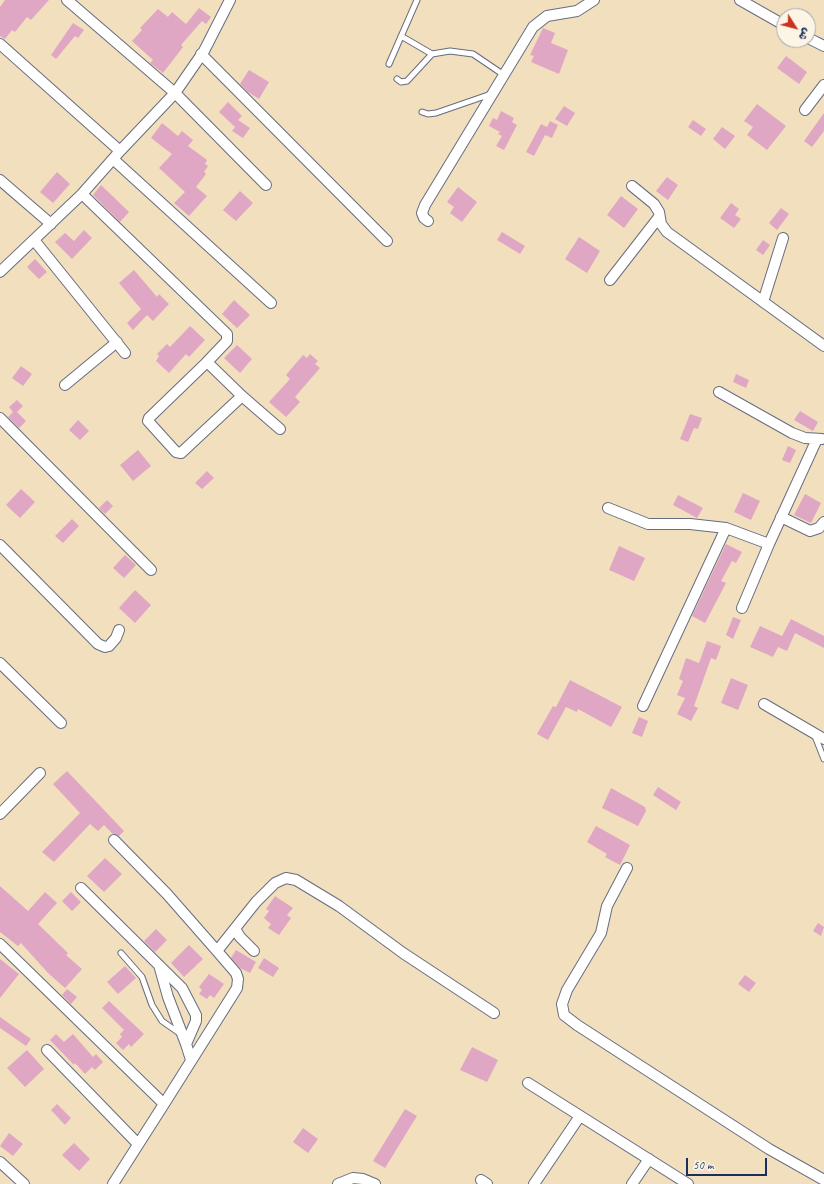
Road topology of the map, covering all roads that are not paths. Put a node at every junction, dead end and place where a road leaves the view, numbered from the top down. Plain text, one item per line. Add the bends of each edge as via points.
1 (67, 0) edge
2 (230, 0) edge
3 (417, 0) edge
4 (594, 0) edge
5 (740, 0) edge
6 (776, 20) edge
7 (401, 36) junction
8 (0, 44) edge
9 (201, 54) junction
10 (432, 54) junction
11 (389, 64) dead end
12 (504, 75) junction
13 (397, 79) dead end
14 (824, 85) edge
15 (175, 93) junction
16 (492, 94) junction
17 (805, 110) dead end
18 (422, 112) dead end
19 (120, 150) junction
20 (113, 159) junction
21 (0, 180) edge
22 (266, 185) dead end
23 (632, 186) dead end
24 (82, 194) junction
25 (659, 216) junction
26 (428, 221) dead end
27 (51, 224) junction
28 (783, 238) dead end
29 (34, 240) junction
30 (387, 241) dead end
31 (0, 272) edge
32 (610, 280) dead end
33 (763, 302) junction
34 (271, 303) dead end
35 (116, 342) junction
36 (824, 346) edge
37 (126, 353) dead end
38 (207, 362) junction
39 (65, 385) dead end
40 (719, 392) dead end
41 (242, 396) junction
42 (0, 418) edge
43 (280, 429) dead end
44 (821, 439) edge
45 (608, 508) dead end
46 (781, 517) junction
47 (824, 522) edge
48 (726, 528) junction
49 (769, 544) junction
50 (0, 545) edge
51 (152, 570) dead end
52 (742, 608) dead end
53 (119, 630) dead end
54 (1, 667) edge
55 (764, 704) dead end
56 (644, 706) dead end
57 (61, 723) dead end
58 (813, 733) junction
59 (824, 739) edge
60 (824, 759) edge
61 (40, 773) dead end
62 (0, 814) edge
63 (114, 840) dead end
64 (627, 868) dead end
65 (81, 888) dead end
66 (235, 929) junction
67 (2, 949) edge
68 (217, 951) junction
69 (254, 951) dead end
70 (121, 953) dead end
71 (159, 965) junction
72 (494, 1013) dead end
73 (184, 1040) junction
74 (47, 1050) dead end
75 (191, 1060) junction
76 (528, 1083) dead end
77 (164, 1104) junction
78 (580, 1116) junction
79 (138, 1144) junction
80 (649, 1160) junction
81 (0, 1162) edge
82 (824, 1180) edge
83 (24, 1184) edge
84 (113, 1184) edge
85 (338, 1184) edge
86 (375, 1184) edge
87 (534, 1184) edge
88 (632, 1184) edge
89 (688, 1184) edge

1 - 15 street
2 - 9 street
3 - 7 lane
4 - 12 street via 578,11 552,14 540,19
5 - 6 street
7 - 10 lane
7 - 11 lane
8 - 19 street
9 - 15 street
9 - 30 street
10 - 12 lane via 450,51 472,54
10 - 13 lane via 407,82
12 - 16 street
14 - 17 street
15 - 19 street
15 - 22 street
16 - 18 lane via 436,112
16 - 26 street via 425,205 422,213
19 - 20 street
20 - 24 street
20 - 34 street
21 - 27 street
23 - 25 street via 654,204
24 - 27 street
24 - 38 street via 227,334 227,341
25 - 32 street
25 - 33 street via 667,232
27 - 29 street
28 - 33 street
29 - 31 street
29 - 35 street
33 - 36 street
35 - 37 street
35 - 39 street
38 - 41 street
38 - 41 street via 149,418 148,421 176,452 181,453
40 - 44 street via 792,433
41 - 43 street
42 - 51 street
44 - 46 street
45 - 48 street via 648,524 690,524
46 - 47 street via 810,531 819,528
46 - 49 street
48 - 49 street
48 - 56 street
49 - 52 street
50 - 53 street via 98,644 109,646
54 - 57 street
55 - 58 street
58 - 59 street
58 - 60 lane
61 - 62 street
63 - 68 street via 167,894
64 - 82 street via 607,906 601,933 567,990 562,1004 564,1015 769,1149
65 - 71 street
66 - 68 street
66 - 69 street
66 - 72 street via 275,883 286,878 296,880 339,906 403,953
67 - 77 street
68 - 75 street via 236,973 237,988
70 - 73 lane via 142,977 152,1005 162,1021
71 - 73 street
71 - 73 street via 182,988 196,1015 196,1021
73 - 75 street
74 - 79 street
75 - 77 street
76 - 78 street
77 - 79 street
78 - 80 street
78 - 87 street
79 - 84 street
80 - 88 street
80 - 89 street
81 - 83 street
85 - 86 street via 353,1178

